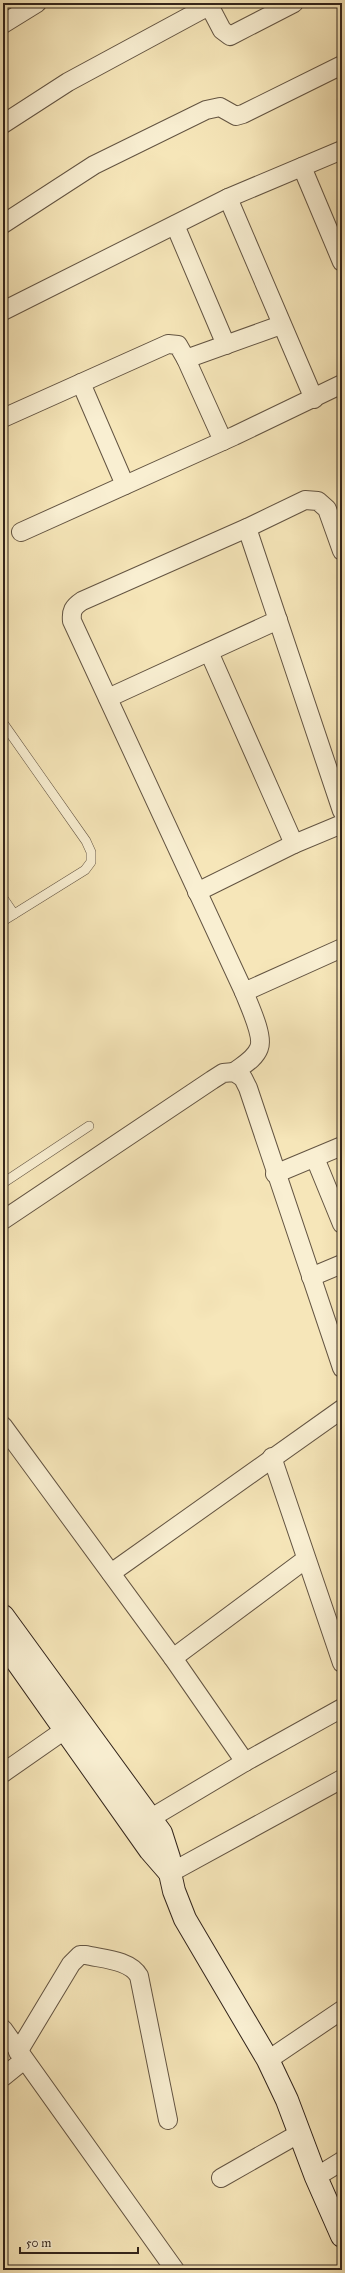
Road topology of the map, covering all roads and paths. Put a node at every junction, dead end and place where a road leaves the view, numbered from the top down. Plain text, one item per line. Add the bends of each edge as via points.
1 (37, 3) edge
2 (294, 3) edge
3 (3, 24) edge
4 (342, 64) edge
5 (3, 124) edge
6 (342, 150) edge
7 (302, 167) junction
8 (228, 198) junction
9 (3, 224) edge
10 (175, 225) junction
11 (342, 262) edge
12 (3, 311) edge
13 (281, 325) junction
14 (226, 345) junction
15 (186, 360) junction
16 (81, 383) junction
17 (342, 384) edge
18 (314, 399) junction
19 (3, 418) edge
20 (222, 441) junction
21 (125, 485) junction
22 (247, 528) junction
23 (21, 532) dead end
24 (342, 551) edge
25 (278, 620) junction
26 (209, 652) junction
27 (108, 698) junction
28 (3, 723) edge
29 (342, 811) edge
30 (342, 824) edge
31 (294, 844) junction
32 (197, 892) junction
33 (3, 898) edge
34 (14, 914) junction
35 (3, 921) edge
36 (342, 948) edge
37 (244, 992) junction
38 (234, 1072) junction
39 (89, 1126) dead end
40 (342, 1146) edge
41 (315, 1158) junction
42 (275, 1174) junction
43 (3, 1183) edge
44 (3, 1220) edge
45 (342, 1224) edge
46 (342, 1264) edge
47 (311, 1277) junction
48 (342, 1368) edge
49 (342, 1409) edge
50 (3, 1426) edge
51 (272, 1457) junction
52 (306, 1558) junction
53 (111, 1573) junction
54 (3, 1616) edge
55 (6, 1651) edge
56 (173, 1658) junction
57 (342, 1662) edge
58 (342, 1708) edge
59 (71, 1725) junction
60 (245, 1762) junction
61 (3, 1773) edge
62 (342, 1779) edge
63 (151, 1818) junction
64 (170, 1873) junction
65 (342, 2010) edge
66 (3, 2029) edge
67 (21, 2056) junction
68 (268, 2060) junction
69 (3, 2076) edge
70 (168, 2120) dead end
71 (300, 2133) junction
72 (342, 2161) edge
73 (316, 2177) junction
74 (221, 2178) dead end
75 (342, 2236) edge
76 (175, 2270) edge

1 - 3 street
2 - 5 street via 230,36 222,30 211,9 205,8 68,82
4 - 9 street via 244,114 236,116 220,107 206,110 94,165
6 - 7 street
7 - 8 street
7 - 11 street
8 - 10 street
8 - 13 street
10 - 12 street
10 - 14 street
13 - 14 street
13 - 18 street
14 - 15 street
15 - 16 street via 178,345 168,344
15 - 20 street
16 - 19 street
16 - 21 street
17 - 18 street
18 - 20 street
20 - 21 street
21 - 23 street
22 - 24 street via 312,499 327,509
22 - 25 street
22 - 27 street via 74,606 71,612 72,622
25 - 26 street
25 - 29 street
26 - 27 street
26 - 31 street
27 - 32 street
28 - 34 lane via 86,841 91,852 91,862 85,870
30 - 31 street
31 - 32 street
32 - 37 street
33 - 34 lane
34 - 35 lane
36 - 37 street
37 - 38 street via 258,1031 259,1048 255,1055
38 - 42 street via 243,1078 248,1088
38 - 44 street via 212,1080
39 - 43 lane
40 - 41 street
41 - 42 street
41 - 45 street
42 - 47 street
46 - 47 street
47 - 48 street
49 - 51 street
50 - 53 street
51 - 52 street
51 - 53 street
52 - 56 street
52 - 57 street
53 - 56 street
54 - 59 street
55 - 59 street
56 - 60 street
58 - 60 street
59 - 61 street
59 - 63 street
59 - 64 street via 150,1850
60 - 63 street
62 - 64 street
63 - 64 street via 166,1842
64 - 68 street via 177,1902 185,1919
65 - 68 street
66 - 67 street
67 - 69 street
67 - 70 street via 71,1964 80,1955 86,1954 127,1965 140,1976
67 - 76 street
68 - 71 street
71 - 73 street
71 - 74 street
72 - 73 street
73 - 75 street

